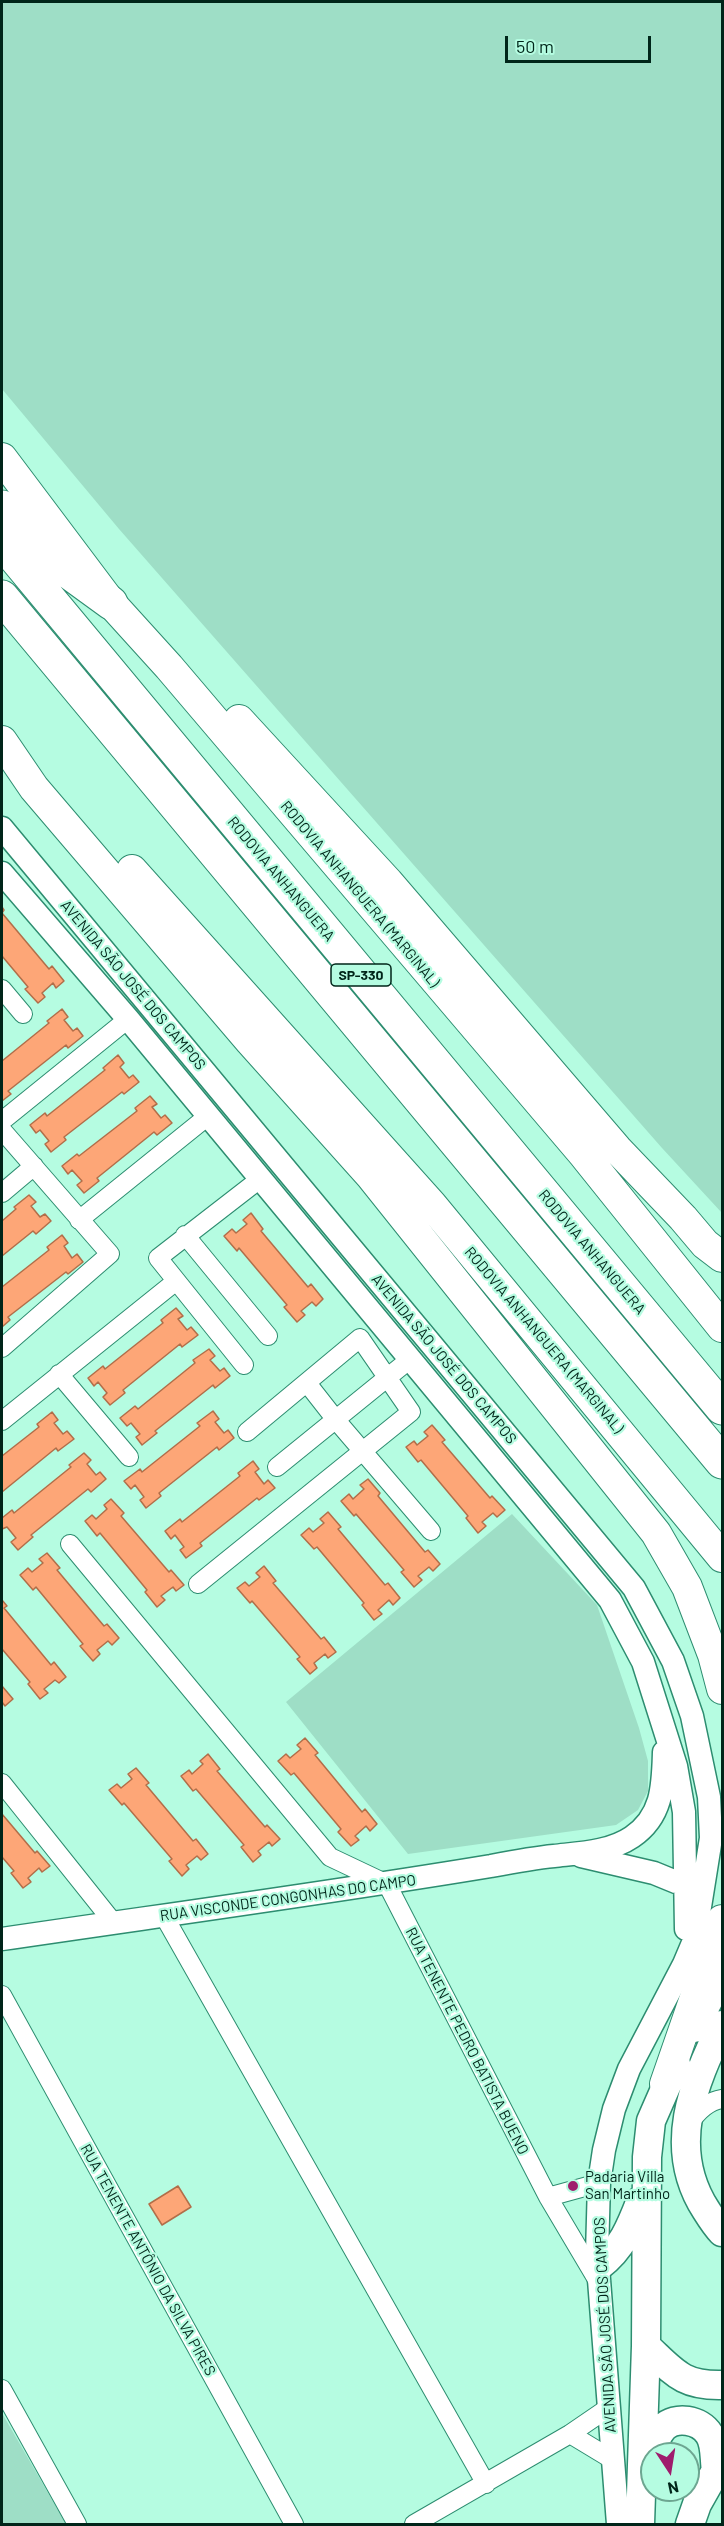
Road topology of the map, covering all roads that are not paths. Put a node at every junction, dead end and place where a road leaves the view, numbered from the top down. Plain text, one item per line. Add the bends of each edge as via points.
1 (2, 458) edge
2 (2, 507) edge
3 (2, 542) edge
4 (2, 597) edge
5 (111, 603) junction
6 (169, 667) junction
7 (2, 725) edge
8 (2, 741) edge
9 (2, 828) edge
10 (2, 873) edge
11 (2, 989) edge
12 (23, 1014) dead end
13 (128, 1019) junction
14 (208, 1116) junction
15 (2, 1121) edge
16 (2, 1130) edge
17 (34, 1166) junction
18 (260, 1179) junction
19 (2, 1193) edge
20 (79, 1220) junction
21 (184, 1235) junction
22 (723, 1257) edge
23 (175, 1281) junction
24 (723, 1327) edge
25 (268, 1336) dead end
26 (2, 1348) edge
27 (409, 1360) junction
28 (244, 1365) dead end
29 (59, 1374) junction
30 (390, 1378) junction
31 (307, 1383) junction
32 (723, 1408) edge
33 (336, 1420) junction
34 (2, 1421) edge
35 (247, 1432) dead end
36 (364, 1451) junction
37 (129, 1457) dead end
38 (723, 1462) edge
39 (277, 1467) dead end
40 (431, 1531) dead end
41 (70, 1544) dead end
42 (723, 1557) edge
43 (198, 1584) dead end
44 (723, 1689) edge
45 (665, 1726) junction
46 (2, 1783) edge
47 (574, 1855) junction
48 (387, 1884) junction
49 (695, 1885) junction
50 (164, 1916) junction
51 (723, 1920) edge
52 (113, 1922) junction
53 (2, 1939) edge
54 (723, 1974) edge
55 (2, 1995) edge
56 (720, 2038) edge
57 (665, 2084) junction
58 (723, 2099) edge
59 (685, 2130) junction
60 (647, 2175) junction
61 (599, 2183) junction
62 (548, 2197) junction
63 (723, 2232) edge
64 (599, 2275) junction
65 (646, 2346) junction
66 (723, 2385) edge
67 (2, 2389) edge
68 (608, 2408) junction
69 (570, 2434) junction
70 (654, 2442) edge
71 (613, 2460) junction
72 (719, 2466) edge
73 (486, 2484) junction
74 (640, 2497) edge
75 (633, 2522) edge
76 (77, 2524) edge
77 (294, 2524) edge
78 (414, 2524) edge
79 (690, 2524) edge

1 - 5 highway, RODOVIA ANHANGUERA (MARGINAL)
2 - 5 highway via 56,563
3 - 32 highway, RODOVIA ANHANGUERA / SP-330
4 - 38 highway, SP-330
5 - 6 highway, RODOVIA ANHANGUERA (MARGINAL)
6 - 22 highway via 222,702 388,882 617,1149 705,1244
6 - 24 highway, RODOVIA ANHANGUERA (MARGINAL) via 584,1155
7 - 42 highway, RODOVIA ANHANGUERA (MARGINAL) via 432,1205
8 - 44 highway via 42,797 370,1175 656,1533 687,1587
9 - 49 street, AVENIDA SÃO JOSÉ DOS CAMPOS via 634,1588 673,1661 692,1716 709,1797 711,1838
10 - 13 street, AVENIDA SÃO JOSÉ DOS CAMPOS
11 - 12 street
13 - 14 street, AVENIDA SÃO JOSÉ DOS CAMPOS
13 - 15 street
14 - 18 street, AVENIDA SÃO JOSÉ DOS CAMPOS
14 - 20 street
16 - 17 street
17 - 19 street
17 - 20 street
18 - 21 street
18 - 27 street, AVENIDA SÃO JOSÉ DOS CAMPOS
20 - 26 street via 110,1254
21 - 23 street via 158,1258
21 - 25 street
23 - 28 street
23 - 29 street
27 - 30 street
27 - 45 street, AVENIDA SÃO JOSÉ DOS CAMPOS via 610,1600 643,1662
29 - 34 street
29 - 37 street
30 - 31 street via 360,1338
30 - 33 street
30 - 36 street via 411,1412
31 - 33 street
31 - 35 street
33 - 36 street
33 - 39 street
36 - 40 street
36 - 43 street
41 - 48 street via 330,1857
45 - 47 street, RUA VISCONDE CONGONHAS DO CAMPO via 661,1799 656,1811 644,1827 616,1846
45 - 49 street, AVENIDA SÃO JOSÉ DOS CAMPOS via 676,1766
46 - 52 street
47 - 48 street, RUA VISCONDE CONGONHAS DO CAMPO
47 - 49 street, RUA VISCONDE CONGONHAS DO CAMPO
48 - 50 street, RUA VISCONDE CONGONHAS DO CAMPO
48 - 62 street, RUA TENENTE PEDRO BATISTA BUENO
49 - 61 street, AVENIDA SÃO JOSÉ DOS CAMPOS via 684,1964 629,2069 614,2109
50 - 52 street, RUA VISCONDE CONGONHAS DO CAMPO
50 - 73 street
51 - 57 highway
52 - 53 street, RUA VISCONDE CONGONHAS DO CAMPO
54 - 57 main road
55 - 77 street, RUA TENENTE ANTÔNIO DA SILVA PIRES
56 - 59 main road via 692,2099
57 - 60 main road via 651,2121
58 - 59 street via 708,2104
59 - 63 main road via 687,2165 696,2195
60 - 64 main road via 627,2235
60 - 65 main road
61 - 62 street
61 - 64 street, AVENIDA SÃO JOSÉ DOS CAMPOS
62 - 64 street, RUA TENENTE PEDRO BATISTA BUENO
64 - 68 street, AVENIDA SÃO JOSÉ DOS CAMPOS
65 - 66 main road via 687,2382
65 - 75 main road
67 - 76 street
68 - 69 street
68 - 71 street, AVENIDA SÃO JOSÉ DOS CAMPOS
69 - 71 street
69 - 73 street
70 - 72 main road via 664,2426 686,2421 698,2423 714,2443
71 - 75 street, AVENIDA SÃO JOSÉ DOS CAMPOS
72 - 79 main road
73 - 78 street
74 - 75 main road

